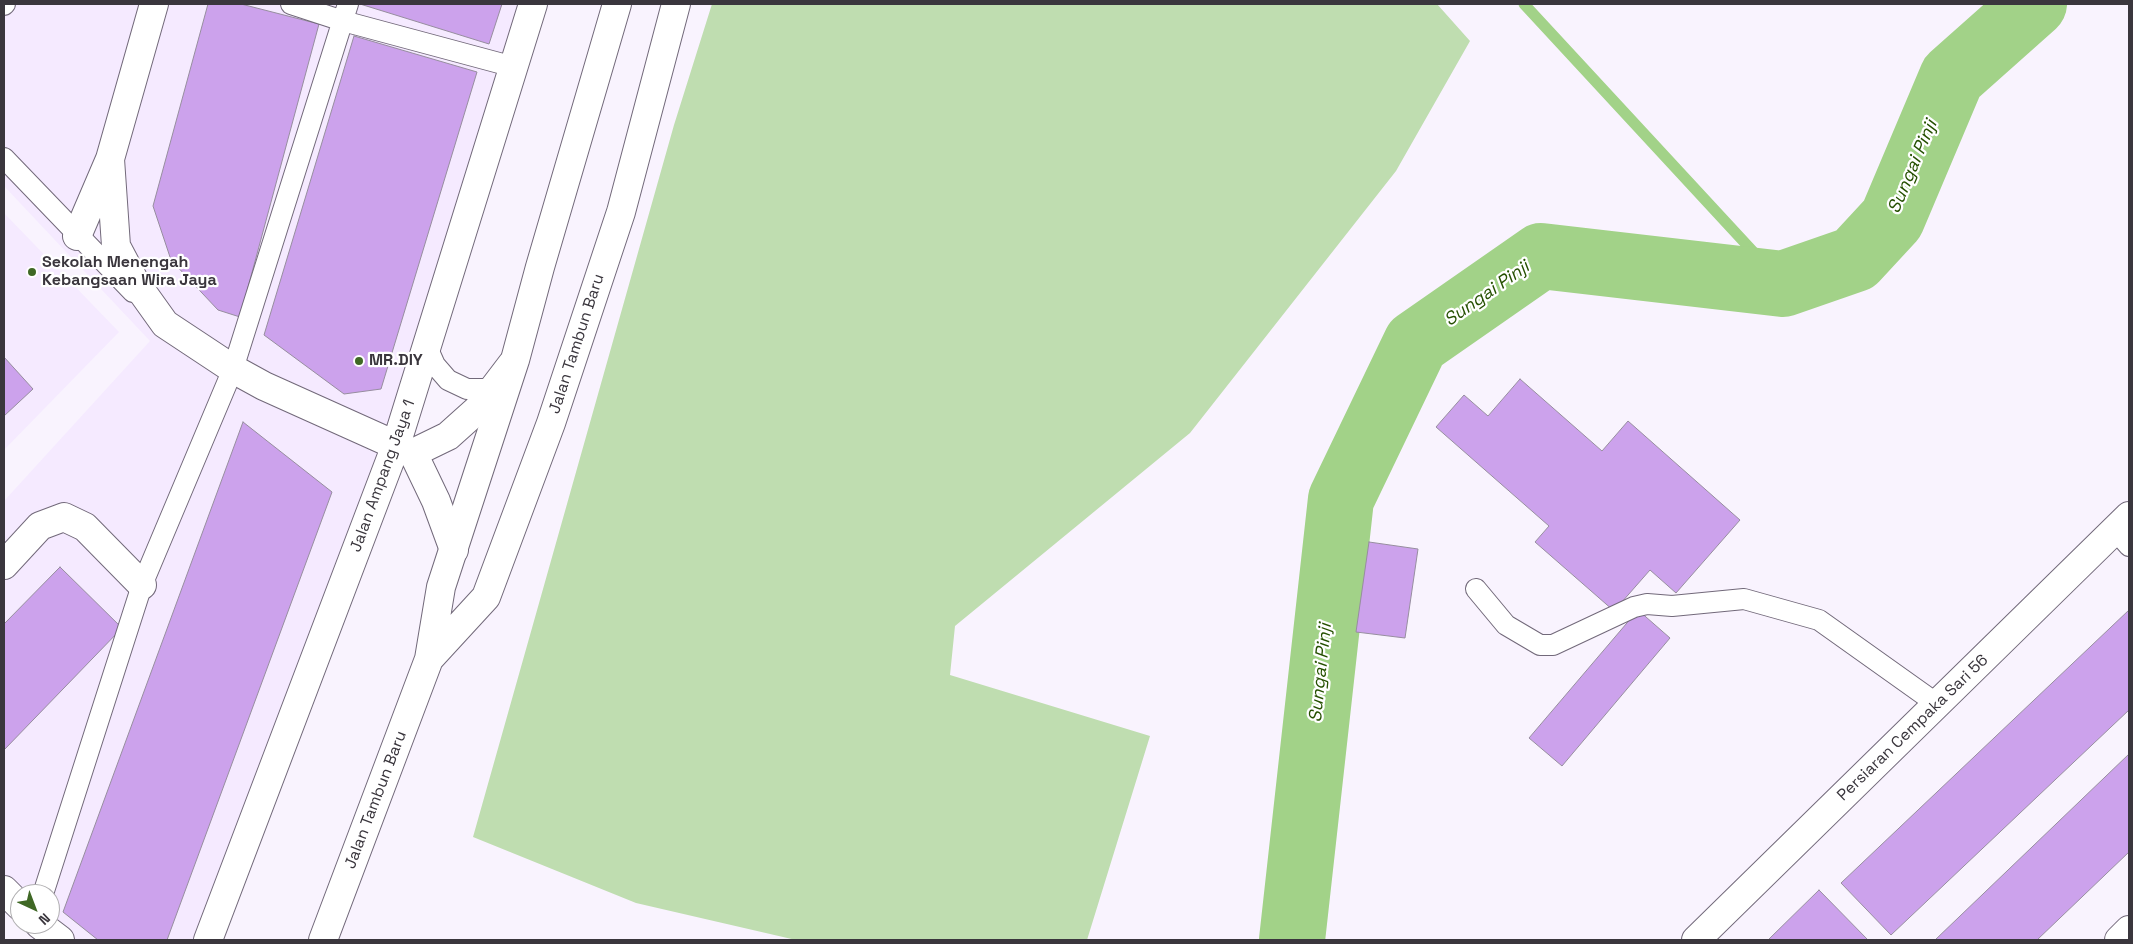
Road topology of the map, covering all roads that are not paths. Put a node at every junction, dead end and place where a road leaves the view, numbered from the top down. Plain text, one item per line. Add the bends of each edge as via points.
1 (154, 4) edge
2 (291, 4) edge
3 (533, 4) edge
4 (618, 4) edge
5 (676, 4) edge
6 (346, 12) edge
7 (514, 67) junction
8 (4, 158) edge
9 (110, 159) junction
10 (78, 236) junction
11 (165, 324) junction
12 (427, 347) junction
13 (515, 360) junction
14 (234, 369) junction
15 (493, 390) junction
16 (404, 449) junction
17 (2124, 531) edge
18 (454, 550) junction
19 (4, 565) edge
20 (142, 585) junction
21 (1476, 590) dead end
22 (428, 659) junction
23 (1938, 704) junction
24 (46, 884) edge
25 (2129, 930) edge
26 (208, 940) edge
27 (323, 940) edge
28 (1696, 940) edge
29 (2119, 940) edge

1 - 9 street
2 - 6 lane
3 - 7 street, Jalan Ampang Jaya 1
4 - 13 street, Jalan Tambun Baru
5 - 22 street, Jalan Tambun Baru via 621,212 551,423 486,598
6 - 7 lane
6 - 14 lane
7 - 12 street, Jalan Ampang Jaya 1
8 - 10 lane
9 - 10 street
9 - 11 street via 116,246 135,282
10 - 11 lane
11 - 14 street
12 - 15 lane via 435,365 448,380 467,390
12 - 16 street, Jalan Ampang Jaya 1
13 - 15 street
13 - 18 street, Jalan Tambun Baru
14 - 16 street via 264,386
14 - 20 lane
15 - 16 street via 477,410 448,436
16 - 18 street via 436,501
16 - 26 street, Jalan Ampang Jaya 1
17 - 23 street, Persiaran Cempaka Sari 56
18 - 22 street, Jalan Tambun Baru via 441,587
19 - 20 street via 40,526 64,517 85,527
20 - 24 lane
21 - 23 lane via 1506,625 1540,645 1553,645 1647,604 1672,606 1744,599 1819,620
22 - 27 street, Jalan Tambun Baru
23 - 28 street, Persiaran Cempaka Sari 56
25 - 29 street

